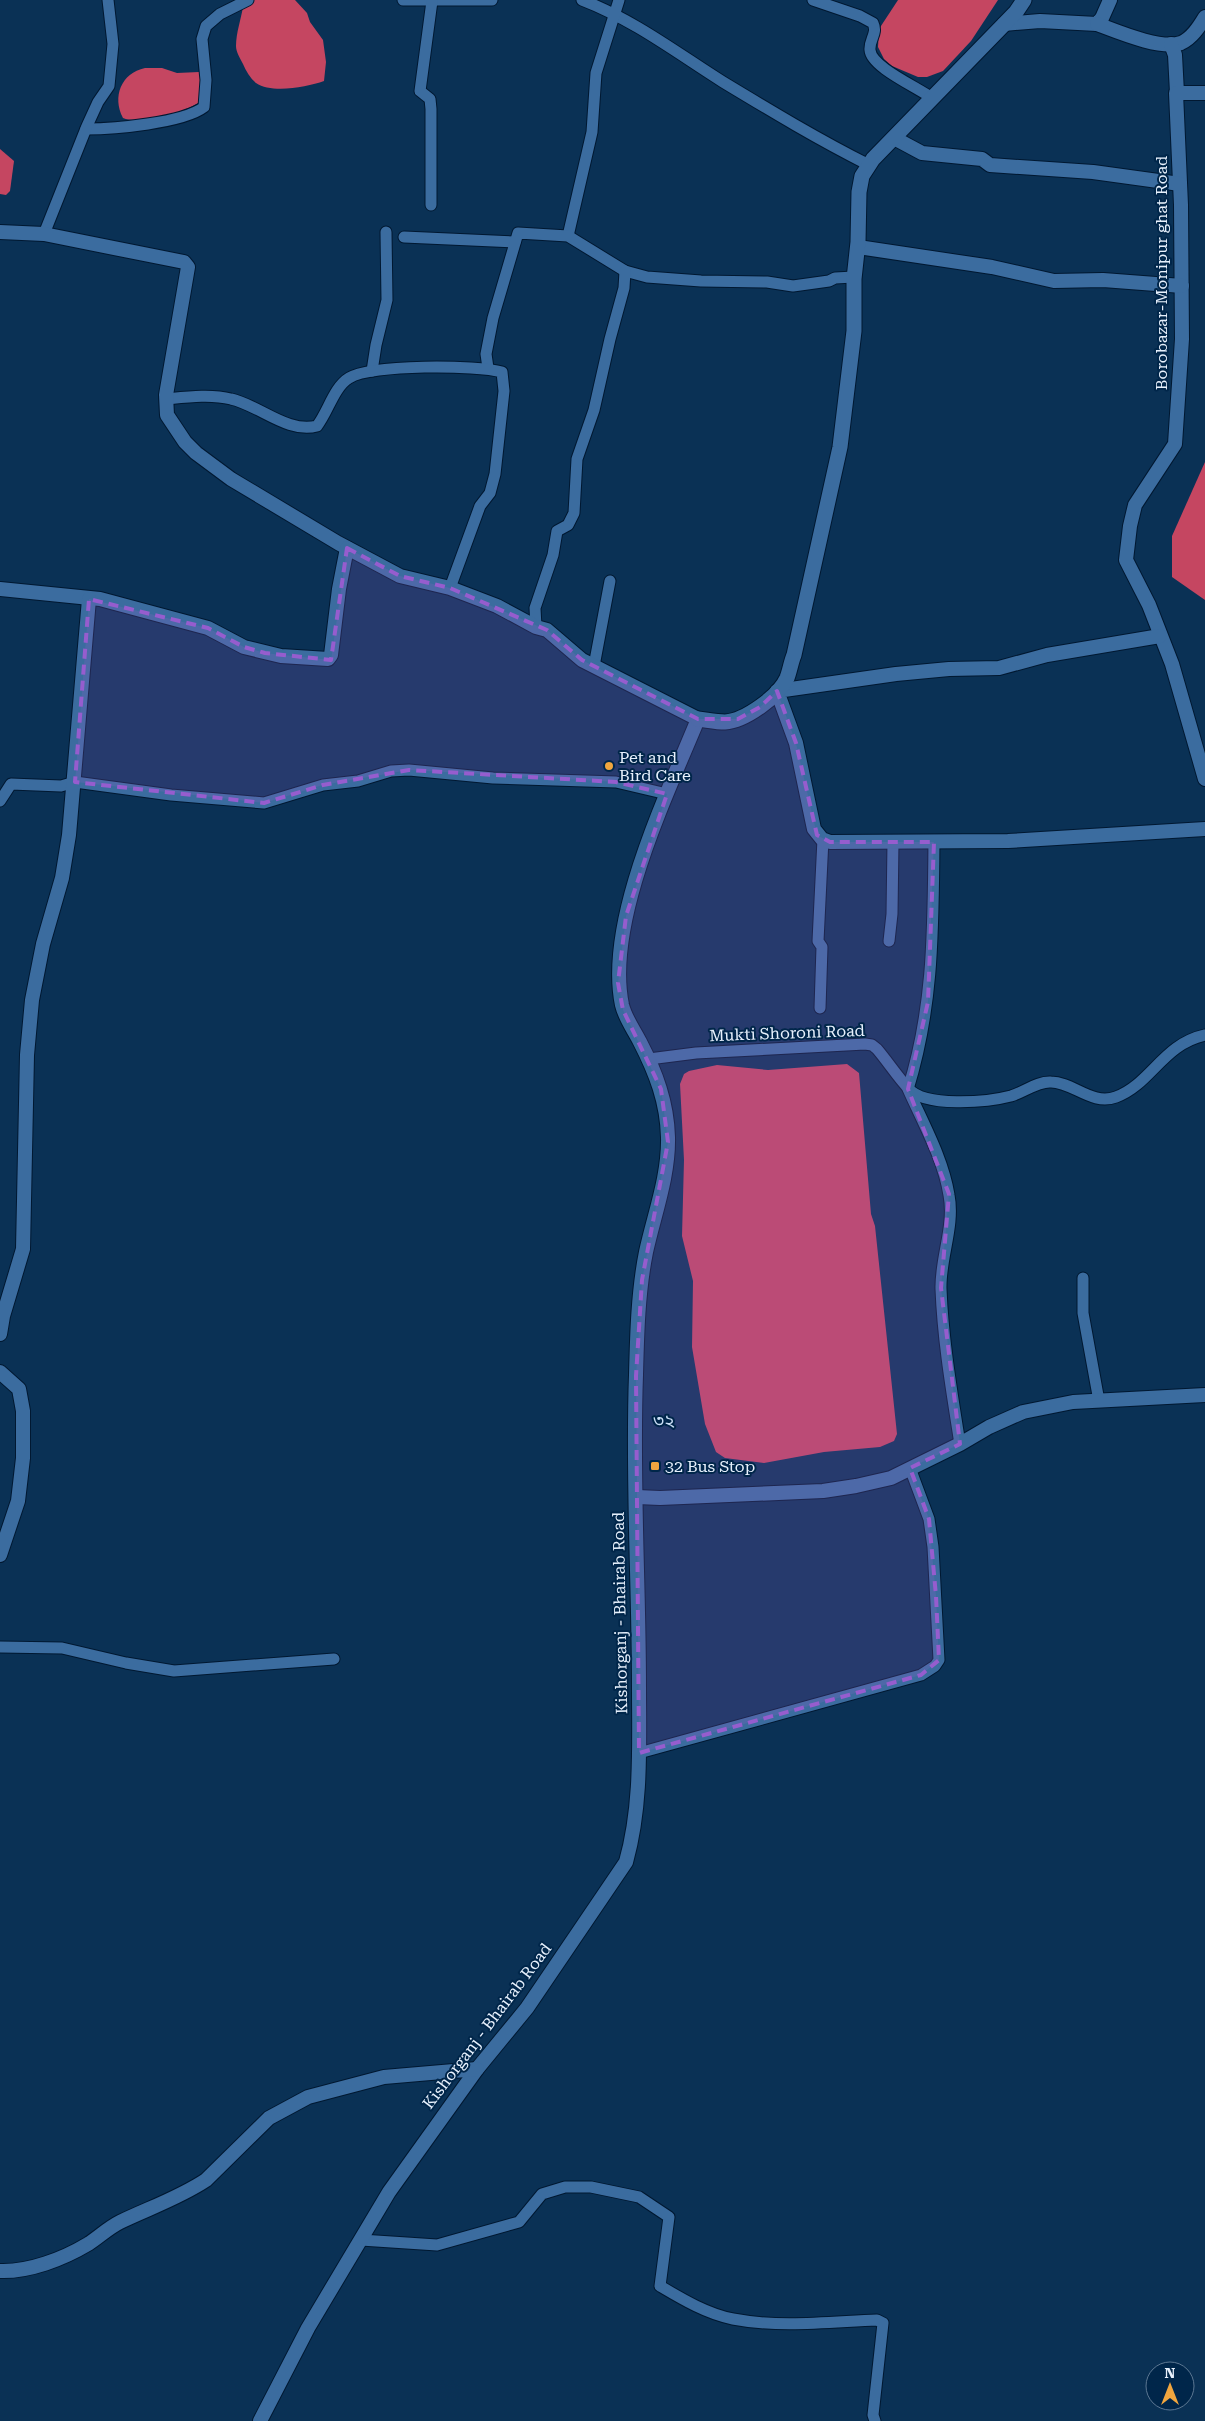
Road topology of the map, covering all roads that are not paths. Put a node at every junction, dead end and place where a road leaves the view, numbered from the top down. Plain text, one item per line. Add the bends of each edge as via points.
1 (108, 0) edge
2 (248, 0) edge
3 (403, 0) edge
4 (492, 0) edge
5 (582, 0) edge
6 (619, 0) edge
7 (813, 0) edge
8 (1024, 0) edge
9 (1110, 0) edge
10 (432, 1) edge
11 (614, 14) junction
12 (1205, 18) edge
13 (1004, 24) junction
14 (1096, 24) junction
15 (1171, 44) junction
16 (1177, 92) junction
17 (1203, 93) edge
18 (932, 98) junction
19 (86, 129) junction
20 (894, 138) junction
21 (869, 165) junction
22 (1180, 184) junction
23 (431, 205) dead end
24 (0, 232) edge
25 (386, 232) dead end
26 (44, 234) junction
27 (568, 236) junction
28 (404, 237) dead end
29 (515, 242) junction
30 (858, 247) junction
31 (625, 271) junction
32 (854, 277) junction
33 (1182, 286) junction
34 (488, 368) junction
35 (372, 371) junction
36 (166, 399) junction
37 (347, 548) junction
38 (610, 582) dead end
39 (0, 588) edge
40 (450, 588) junction
41 (90, 599) junction
42 (536, 627) junction
43 (1160, 636) junction
44 (594, 666) junction
45 (777, 691) junction
46 (698, 719) junction
47 (1199, 738) edge
48 (1205, 779) edge
49 (74, 782) junction
50 (667, 794) junction
51 (0, 800) edge
52 (1205, 829) edge
53 (823, 839) junction
54 (893, 842) junction
55 (934, 842) junction
56 (889, 941) dead end
57 (820, 1008) dead end
58 (1205, 1035) edge
59 (649, 1059) junction
60 (908, 1089) junction
61 (1083, 1278) dead end
62 (0, 1334) edge
63 (0, 1372) edge
64 (1205, 1395) edge
65 (1099, 1401) junction
66 (960, 1444) junction
67 (910, 1468) junction
68 (637, 1497) junction
69 (0, 1555) edge
70 (0, 1647) edge
71 (334, 1659) dead end
72 (639, 1753) junction
73 (477, 2069) junction
74 (361, 2240) junction
75 (0, 2270) edge
76 (260, 2421) edge
77 (875, 2421) edge

1 - 19 street via 113,44 109,86
2 - 19 street via 220,14 206,26 202,39 206,80 204,107 177,118 107,129
3 - 10 street
4 - 10 street
5 - 11 street
6 - 11 street
7 - 18 street via 873,23 875,32 870,50 873,57 887,70
8 - 13 main road
9 - 14 street
10 - 23 street via 420,91 430,99 431,109
11 - 21 street via 815,136
11 - 27 street via 596,73 592,132
12 - 15 street via 1194,33 1181,42
13 - 14 street via 1040,21
13 - 18 main road
14 - 15 street via 1155,43
15 - 16 street, Borobazar-Monipur ghat Road via 1176,55
16 - 17 street
16 - 22 street, Borobazar-Monipur ghat Road
18 - 20 main road
19 - 26 street
20 - 21 main road
20 - 22 street via 922,153 982,159 990,165 1093,172
21 - 30 main road via 862,176 859,192
22 - 33 street, Borobazar-Monipur ghat Road
24 - 26 street
25 - 35 street via 387,300
26 - 36 street via 187,264
27 - 29 street via 524,232 518,233
27 - 31 street
28 - 29 street
29 - 34 street via 493,318 486,354
30 - 32 main road
30 - 33 street via 992,267 1054,282 1103,280
31 - 32 street via 666,279 767,282 793,286
31 - 42 street via 624,288 594,410 577,459 574,513 568,525 557,531 553,555 535,608
32 - 45 main road via 854,331 840,447 794,655 786,679
33 - 43 street, Borobazar-Monipur ghat Road via 1175,444 1135,505 1126,560 1149,604
34 - 35 street
34 - 40 street via 502,372 504,382 495,474
35 - 36 street via 349,378 340,386 317,426 306,429 277,421 248,404 230,398
36 - 37 street via 167,415 196,453 231,479
37 - 40 street via 400,576
37 - 41 street via 328,659 282,656 251,649 208,628
38 - 44 street
39 - 41 street
40 - 42 street via 498,606
41 - 49 street
42 - 44 street via 547,630 582,660
43 - 45 street via 1047,655 999,668 904,673
43 - 47 street, Borobazar-Monipur ghat Road
44 - 46 street
45 - 46 main road via 760,707 738,719 726,722
45 - 53 street via 796,743 810,817 817,835
46 - 50 street, Kishorganj - Bhairab Road
47 - 48 street, Borobazar-Monipur ghat Road
49 - 50 street via 264,803 322,785 409,770 493,778 616,782
49 - 51 street via 61,786 13,784
49 - 62 street via 62,878 43,944 32,1000 25,1094 23,1249
50 - 59 street, Kishorganj - Bhairab Road via 634,884 620,950 618,983 623,1010
52 - 55 street via 1048,840
53 - 54 street via 830,842
53 - 57 street via 818,941 822,947
54 - 55 street
54 - 56 street
55 - 60 street via 928,1002
58 - 60 street, Mukti Shoroni Road via 1197,1036 1169,1052 1141,1082 1108,1099 1051,1082 1013,1095 976,1101 929,1100
59 - 60 street, Mukti Shoroni Road via 696,1053 865,1044 877,1049
59 - 68 street, Kishorganj - Bhairab Road via 667,1114 668,1142 642,1280 636,1376
60 - 66 street via 932,1142 949,1194 950,1220 941,1288
61 - 65 street via 1083,1313
63 - 69 street via 19,1388 23,1411 23,1458 18,1501
64 - 65 street
65 - 66 street via 1074,1402 1024,1412 988,1427
66 - 67 street
67 - 68 street via 891,1478 823,1491
67 - 72 street via 929,1519 933,1547 938,1660 935,1666 921,1675
68 - 72 street, Kishorganj - Bhairab Road
70 - 71 street via 62,1648 174,1671
72 - 73 street, Kishorganj - Bhairab Road via 634,1836 626,1862 527,2008
73 - 74 street, Kishorganj - Bhairab Road via 389,2192
73 - 75 street via 384,2077 308,2097 269,2118 198,2186 117,2224 87,2245 41,2265
74 - 76 street, Kishorganj - Bhairab Road via 308,2328
74 - 77 street via 437,2245 519,2222 542,2194 565,2187 591,2187 639,2197 669,2216 660,2286 693,2304 731,2318 772,2324 877,2320 883,2323

